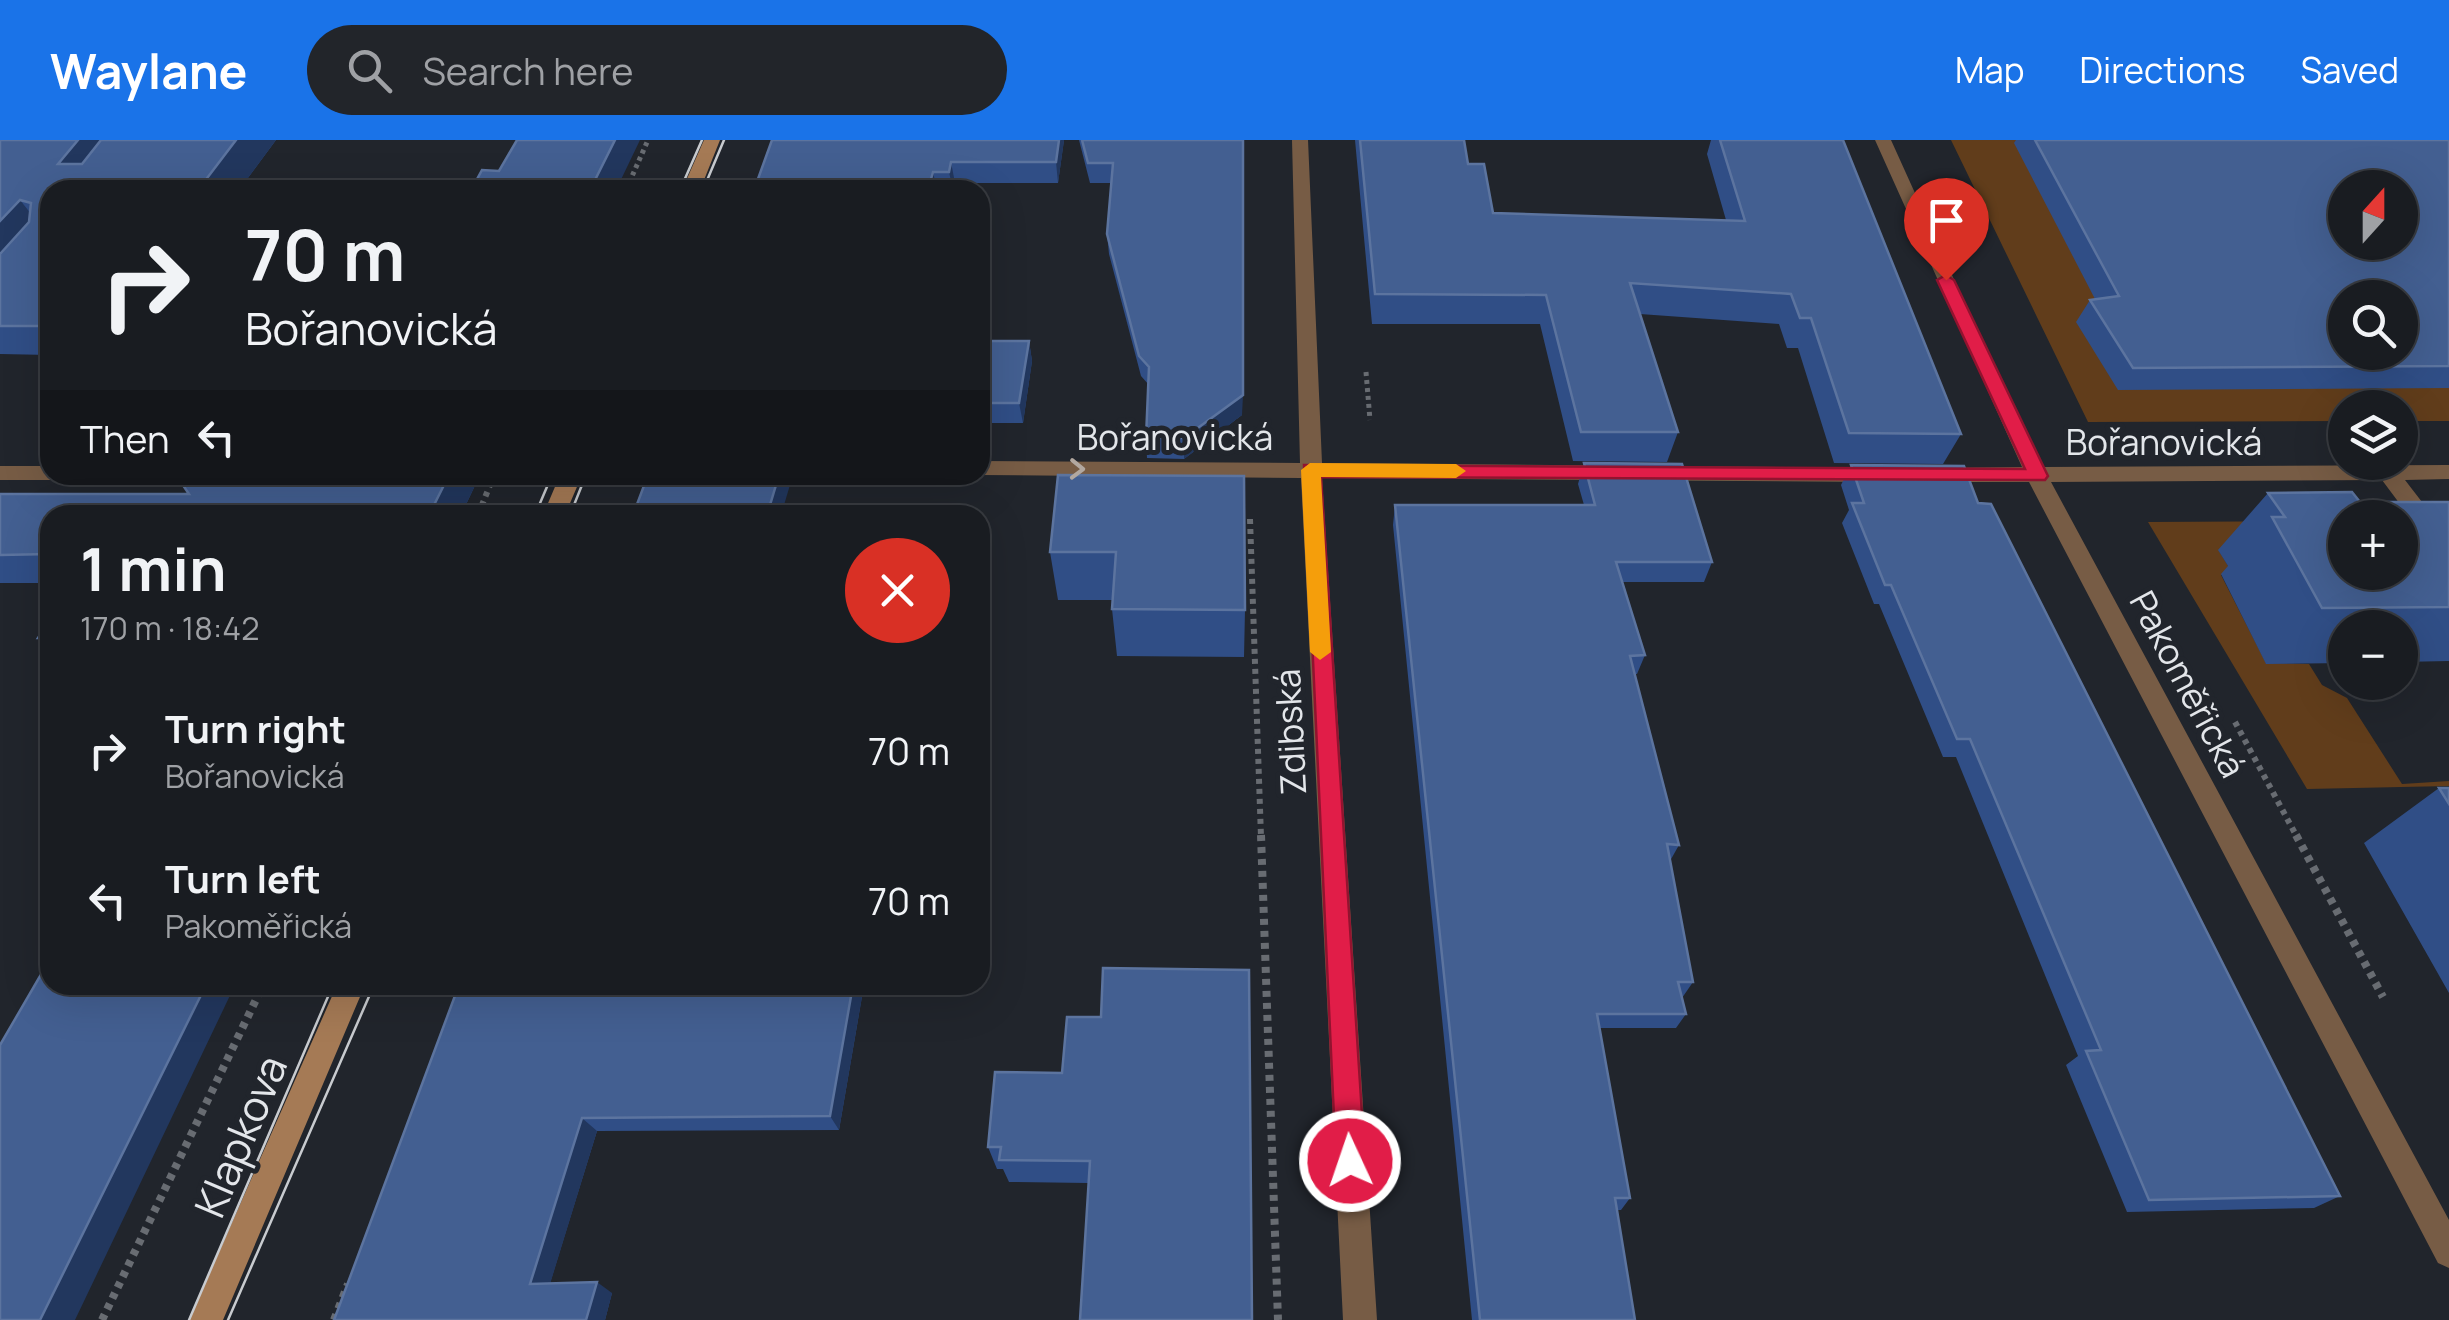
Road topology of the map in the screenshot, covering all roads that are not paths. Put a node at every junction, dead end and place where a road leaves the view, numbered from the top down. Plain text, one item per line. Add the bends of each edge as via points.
1 (712, 140) edge
2 (1300, 140) edge
3 (1883, 140) edge
4 (696, 180) edge
5 (990, 468) edge
6 (1310, 470) junction
7 (2418, 472) edge
8 (2449, 472) edge
9 (0, 473) edge
10 (40, 473) edge
11 (2328, 473) edge
12 (2038, 476) junction
13 (2394, 480) edge
14 (2449, 553) edge
15 (347, 995) edge
16 (2449, 1252) edge
17 (206, 1320) edge
18 (1360, 1320) edge

1 - 4 street
2 - 6 street, Zdibská
3 - 12 street, Pakoměřická
5 -> 6 street, Bořanovická
6 - 12 street, Bořanovická
6 - 18 street, Zdibská
7 - 8 street, Bořanovická
9 - 10 street
11 - 12 street, Bořanovická
12 - 16 street, Pakoměřická
13 - 14 street
15 - 17 street, Klapkova

